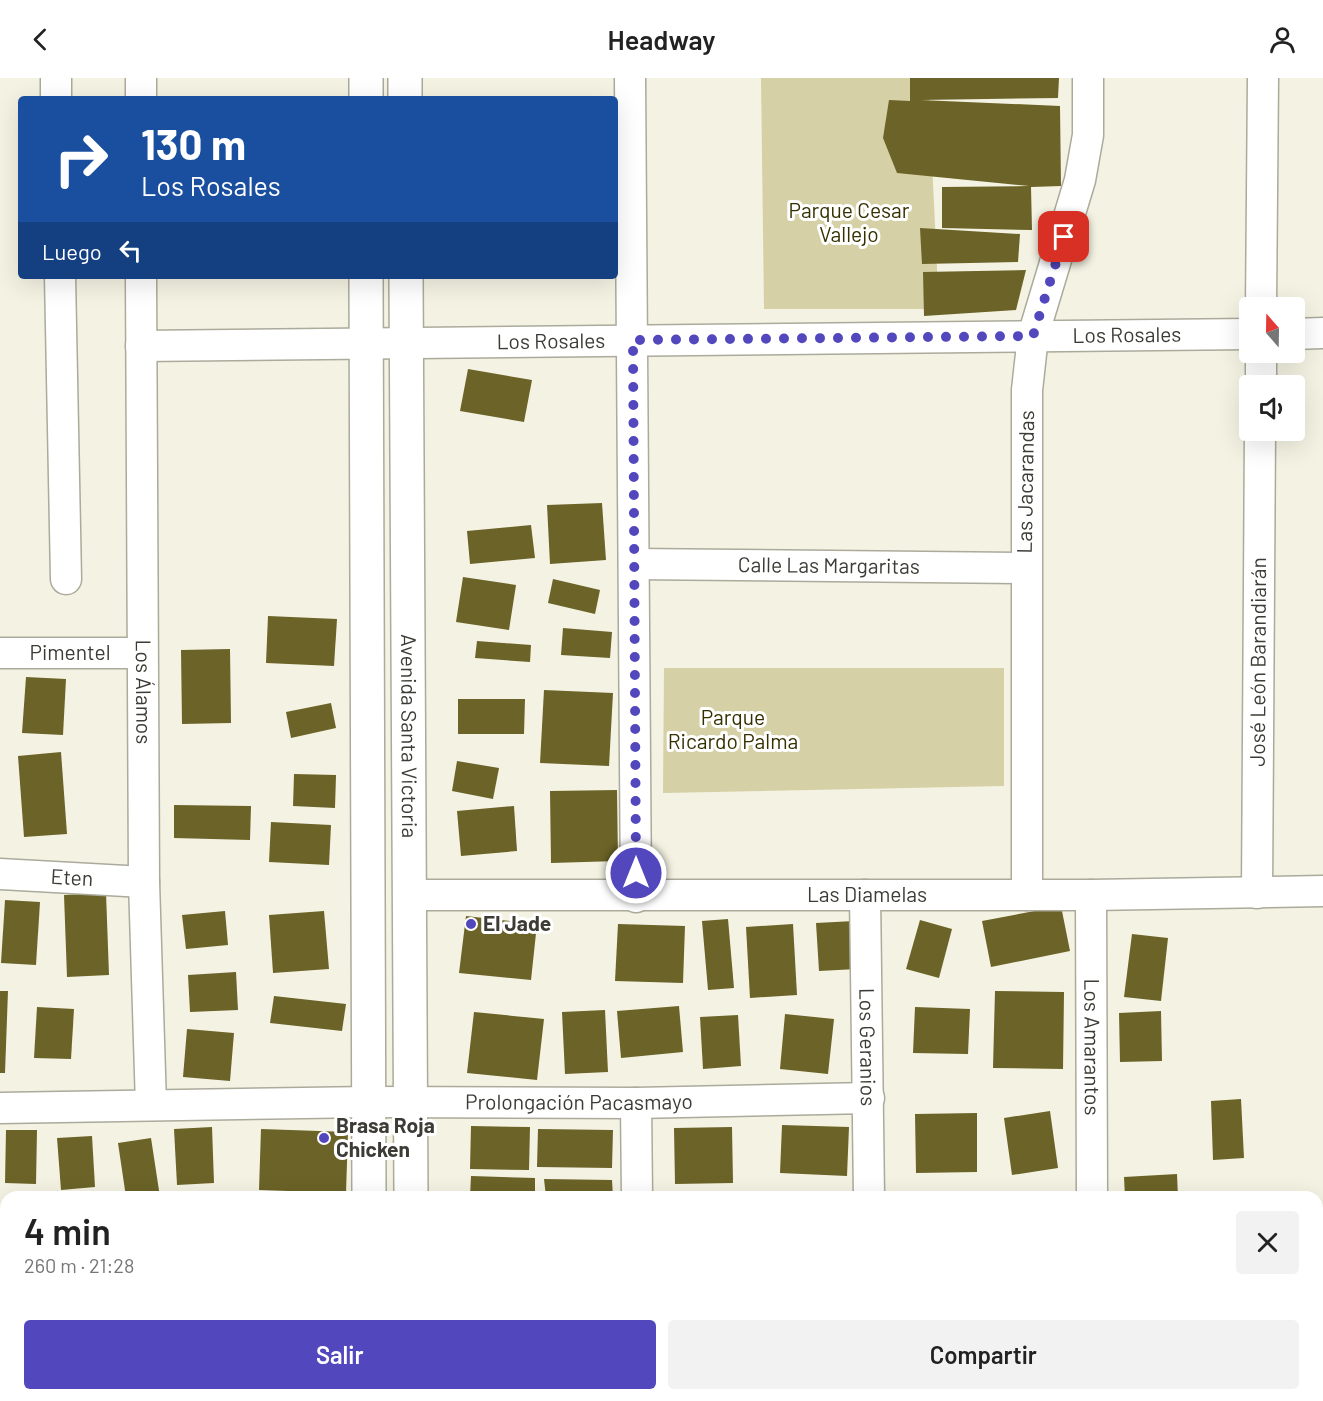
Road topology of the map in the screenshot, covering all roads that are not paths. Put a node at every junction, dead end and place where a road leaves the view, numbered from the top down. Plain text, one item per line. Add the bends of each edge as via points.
1 (56, 78) edge
2 (141, 78) edge
3 (366, 78) edge
4 (405, 78) edge
5 (630, 78) edge
6 (1088, 78) edge
7 (1263, 78) edge
8 (57, 96) edge
9 (141, 96) edge
10 (366, 96) edge
11 (405, 96) edge
12 (60, 279) edge
13 (141, 279) edge
14 (366, 279) edge
15 (406, 279) edge
16 (1261, 297) edge
17 (1305, 333) edge
18 (1323, 333) edge
19 (1239, 334) edge
20 (1033, 336) junction
21 (633, 340) junction
22 (407, 343) junction
23 (366, 344) junction
24 (141, 346) junction
25 (1260, 441) edge
26 (634, 564) junction
27 (1025, 568) junction
28 (66, 579) dead end
29 (0, 653) edge
30 (142, 653) junction
31 (0, 874) edge
32 (144, 882) junction
33 (1323, 891) edge
34 (1257, 893) junction
35 (1027, 894) junction
36 (411, 895) junction
37 (1091, 895) junction
38 (865, 896) junction
39 (636, 897) junction
40 (869, 1098) junction
41 (369, 1102) junction
42 (410, 1102) junction
43 (636, 1103) junction
44 (151, 1105) junction
45 (0, 1108) edge
46 (369, 1191) edge
47 (411, 1191) edge
48 (637, 1191) edge
49 (869, 1191) edge
50 (1092, 1191) edge

1 - 8 street
2 - 9 street
3 - 10 main road
4 - 11 main road
5 - 21 street
6 - 20 street, Las Jacarandas via 1088,135 1080,180
7 - 16 street
12 - 28 street
13 - 24 street, Los Álamos
14 - 23 main road, Avenida Santa Victoria
15 - 22 main road, Avenida Santa Victoria
17 - 18 street
19 - 20 street, Los Rosales
20 - 21 street, Los Rosales
20 - 27 street, Las Jacarandas via 1027,390
21 - 22 street, Los Rosales
21 - 26 street
22 - 23 street, Los Rosales
22 - 36 main road, Avenida Santa Victoria
23 - 24 street, Los Rosales
23 - 41 main road, Avenida Santa Victoria
24 - 30 street, Los Álamos
25 - 34 street, José León Barandiarán
26 - 27 street, Calle Las Margaritas
26 - 39 street
27 - 35 street, Las Jacarandas
29 - 30 street, Pimentel
30 - 32 street, Los Álamos
31 - 32 street, Eten
32 - 44 street, Los Álamos
33 - 34 street, Las Diamelas
34 - 37 street, Las Diamelas
35 - 37 street, Las Diamelas
35 - 38 street, Las Diamelas
36 - 39 street, Las Diamelas
36 - 42 main road, Avenida Santa Victoria
37 - 50 street, Los Amarantos
38 - 39 street, Las Diamelas
38 - 40 street, Los Geranios
40 - 43 street, Prolongación Pacasmayo
40 - 49 street, Los Geranios
41 - 42 street, Prolongación Pacasmayo
41 - 44 street, Prolongación Pacasmayo
41 - 46 main road, Avenida Santa Victoria
42 - 43 street, Prolongación Pacasmayo
42 - 47 main road, Avenida Santa Victoria
43 - 48 street
44 - 45 street, Prolongación Pacasmayo

